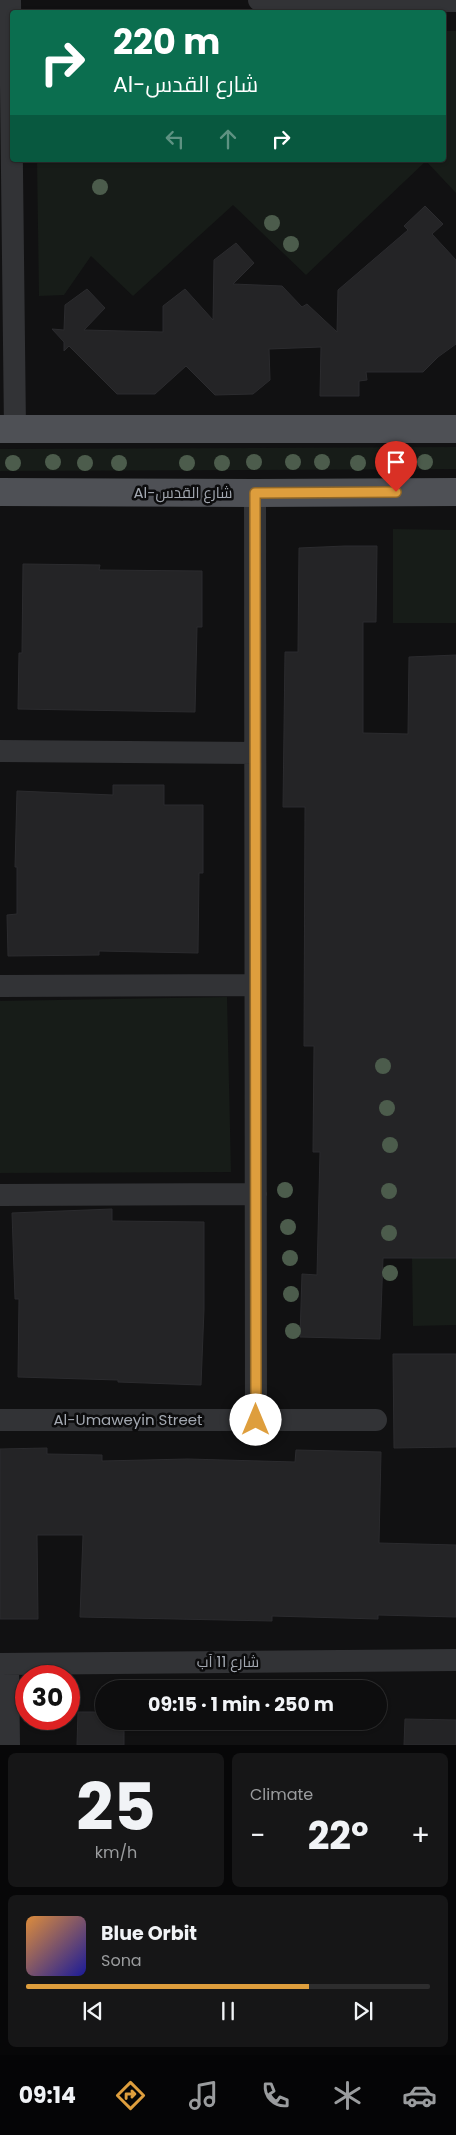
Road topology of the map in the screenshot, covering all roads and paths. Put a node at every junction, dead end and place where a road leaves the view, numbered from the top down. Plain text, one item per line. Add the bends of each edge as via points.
1 (10, 0) edge
2 (259, 0) edge
3 (456, 1) edge
4 (456, 428) edge
5 (8, 429) edge
6 (0, 492) edge
7 (456, 492) edge
8 (255, 493) junction
9 (0, 751) edge
10 (255, 753) junction
11 (255, 985) junction
12 (0, 986) edge
13 (256, 1194) junction
14 (0, 1195) edge
15 (0, 1420) edge
16 (256, 1420) junction
17 (376, 1420) dead end
18 (456, 1660) edge
19 (4, 1664) edge
20 (9, 1745) edge

1 - 5 street
2 - 3 street
4 - 5 main road
6 - 8 main road, Al-شارع القدس
7 - 8 main road, Al-شارع القدس
8 - 10 street
9 - 10 street
10 - 11 street
11 - 12 street
11 - 13 street
13 - 14 street
13 - 16 street
15 - 16 street, Al-Umaweyin Street
16 - 17 street, Al-Umaweyin Street
18 - 19 street, شارع 11 آب
19 - 20 street

